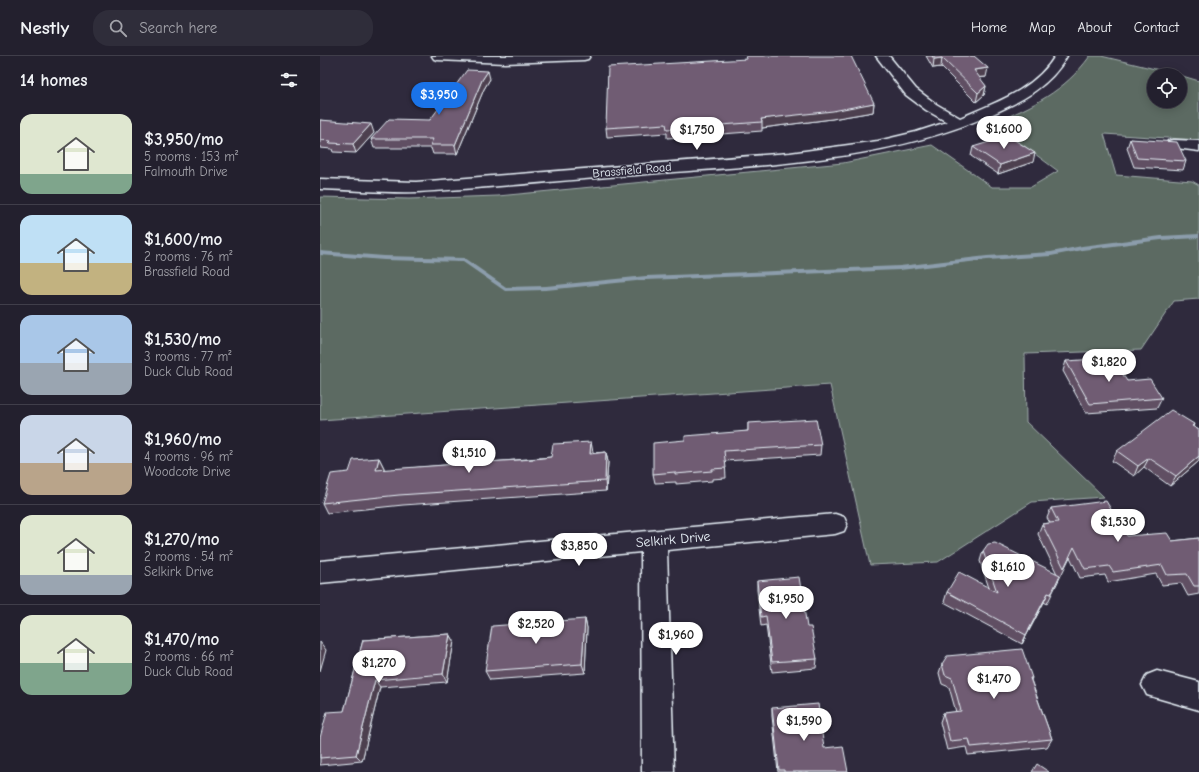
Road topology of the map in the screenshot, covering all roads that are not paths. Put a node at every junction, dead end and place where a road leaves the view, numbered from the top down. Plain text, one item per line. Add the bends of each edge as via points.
1 (438, 56) edge
2 (584, 56) edge
3 (882, 56) edge
4 (1061, 56) edge
5 (959, 123) junction
6 (1173, 144) edge
7 (1199, 146) edge
8 (320, 184) edge
9 (835, 524) dead end
10 (654, 541) junction
11 (320, 572) edge
12 (1157, 685) dead end
13 (1199, 696) edge
14 (658, 772) edge

1 - 2 street via 505,59
3 - 5 street via 911,92
4 - 5 street, Brassfield Road via 1048,74 1031,89 990,111
5 - 8 street, Brassfield Road via 866,147 790,158 416,187
6 - 7 street
9 - 10 street, Selkirk Drive
10 - 11 street, Selkirk Drive
10 - 14 street
12 - 13 street

